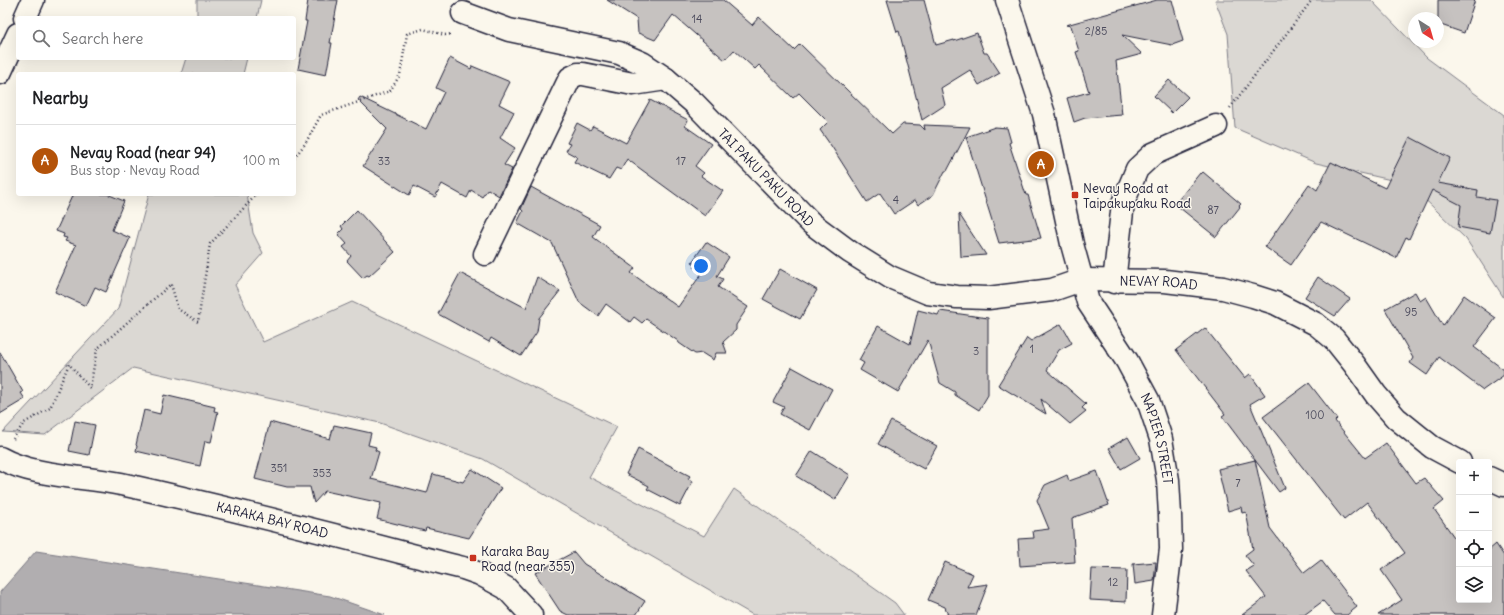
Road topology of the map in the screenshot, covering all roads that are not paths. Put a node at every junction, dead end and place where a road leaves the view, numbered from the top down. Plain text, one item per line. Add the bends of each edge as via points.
1 (33, 0) edge
2 (1007, 0) edge
3 (26, 16) edge
4 (461, 23) road end
5 (16, 38) edge
6 (0, 73) edge
7 (666, 79) junction
8 (1216, 126) road end
9 (485, 254) dead end
10 (1082, 280) junction
11 (1114, 282) junction
12 (1, 458) edge
13 (1456, 460) edge
14 (1492, 479) edge
15 (1504, 485) edge
16 (531, 615) edge
17 (1163, 615) edge

1 - 3 street
2 - 10 street via 1044,114 1067,224
4 - 7 street, TAI PAKU PAKU ROAD via 509,30 618,54 642,63
5 - 6 street
7 - 9 street via 633,84 583,74 570,78
7 - 10 street, TAI PAKU PAKU ROAD via 694,103 811,223 890,277 928,293 988,298 1052,290
8 - 11 street via 1153,154 1137,169 1123,203
10 - 11 street, NEVAY ROAD
10 - 17 street, NAPIER STREET via 1088,302 1127,361 1148,400 1161,438 1168,480 1171,550
11 - 13 street, NEVAY ROAD via 1165,282 1223,288 1253,296 1294,312 1316,324 1334,339 1396,418 1432,447
12 - 16 street, KARAKA BAY ROAD via 25,468 134,487 463,568 506,588
14 - 15 street

